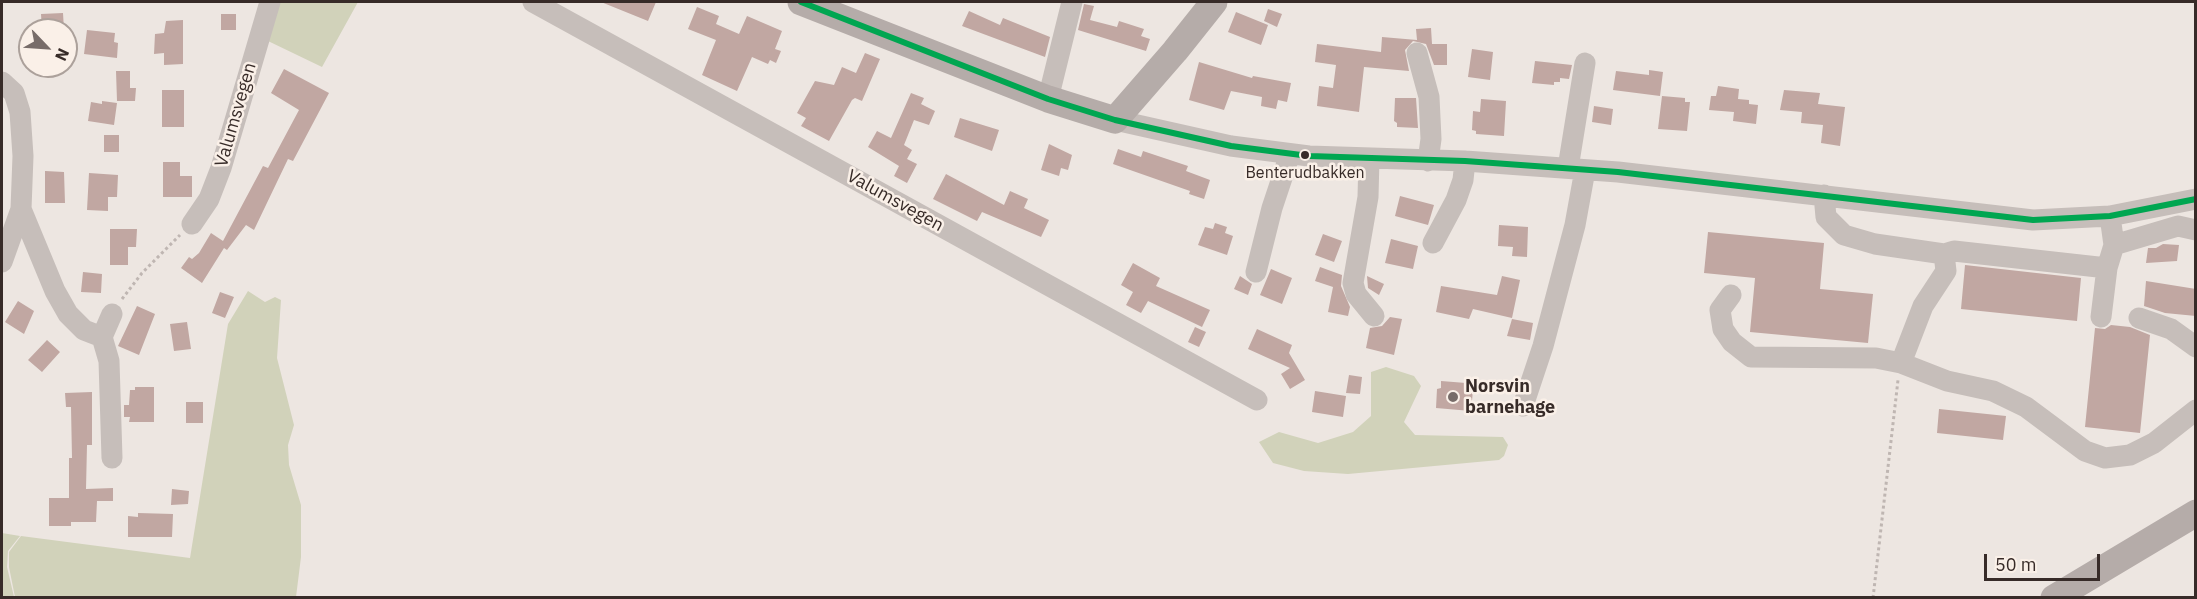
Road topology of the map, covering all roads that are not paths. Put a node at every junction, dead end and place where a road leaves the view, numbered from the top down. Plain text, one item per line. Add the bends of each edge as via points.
1 (270, 2) edge
2 (533, 2) edge
3 (801, 2) edge
4 (1072, 2) edge
5 (1214, 2) edge
6 (1417, 53) dead end
7 (1585, 63) dead end
8 (2, 82) edge
9 (1048, 99) junction
10 (1115, 120) junction
11 (1290, 154) junction
12 (1369, 158) junction
13 (1428, 161) junction
14 (1464, 162) junction
15 (1576, 169) junction
16 (1824, 195) junction
17 (2196, 200) edge
18 (21, 209) junction
19 (2110, 216) junction
20 (192, 224) road end
21 (2196, 230) edge
22 (1433, 243) dead end
23 (2114, 245) junction
24 (1944, 254) junction
25 (2, 262) edge
26 (2107, 268) junction
27 (1256, 272) dead end
28 (1731, 296) dead end
29 (112, 314) road end
30 (1374, 316) dead end
31 (2102, 317) dead end
32 (2139, 318) dead end
33 (102, 337) junction
34 (2196, 347) edge
35 (1901, 363) junction
36 (1257, 400) dead end
37 (1523, 406) dead end
38 (2196, 410) edge
39 (112, 458) dead end
40 (2196, 513) edge
41 (2054, 597) edge

1 - 20 street, Valumsvegen via 221,168 209,199
2 - 36 street, Valumsvegen
3 - 9 main road
4 - 9 street
5 - 10 main road
6 - 13 street via 1429,98
7 - 15 street
8 - 18 street via 14,93 20,112
9 - 10 main road
10 - 11 street via 1231,146
11 - 12 street
11 - 27 street
12 - 13 street
12 - 30 street via 1368,197 1353,283 1356,294
13 - 14 street
14 - 15 street
14 - 22 street via 1456,200
15 - 16 street
15 - 37 street via 1572,236
16 - 19 street via 2033,220
16 - 24 street via 1826,218 1844,235 1875,244
17 - 19 street
18 - 25 street
18 - 33 street via 68,314 84,330
19 - 23 street
21 - 23 street via 2178,226
23 - 26 street
24 - 26 street via 1954,250
24 - 35 street via 1946,271 1923,306
26 - 31 street
28 - 35 street via 1720,310 1723,329 1751,357 1876,358
29 - 33 street
32 - 34 street via 2171,329
33 - 39 street via 110,361
35 - 38 street via 1947,381 1993,391 2026,407 2085,451 2105,458 2130,455 2154,443
40 - 41 main road

